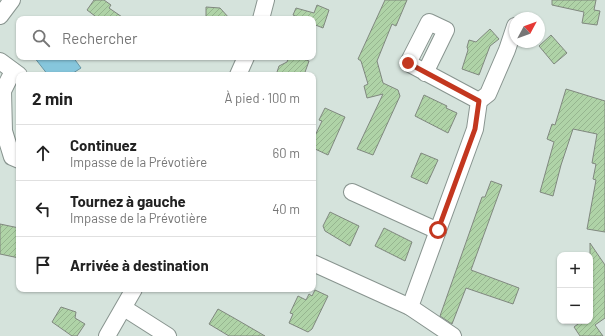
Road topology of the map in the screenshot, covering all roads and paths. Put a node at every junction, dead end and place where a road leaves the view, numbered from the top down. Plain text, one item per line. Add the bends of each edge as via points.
1 (12, 0) edge
2 (266, 0) edge
3 (0, 16) edge
4 (262, 16) edge
5 (509, 44) edge
6 (245, 60) edge
7 (0, 61) edge
8 (239, 72) edge
9 (16, 73) edge
10 (425, 73) dead end
11 (479, 101) junction
12 (16, 159) edge
13 (352, 192) dead end
14 (438, 230) junction
15 (316, 264) edge
16 (132, 292) edge
17 (410, 307) junction
18 (124, 308) junction
19 (107, 336) edge
20 (168, 336) edge
21 (453, 336) edge

1 - 3 street
2 - 4 street
5 - 11 street via 488,94
6 - 8 street
7 - 9 street
9 - 12 street via 3,91 4,131 12,157
10 - 11 street
11 - 14 street via 475,129
13 - 14 street
14 - 17 street
15 - 17 street
16 - 18 street
17 - 21 street
18 - 19 street
18 - 20 street

